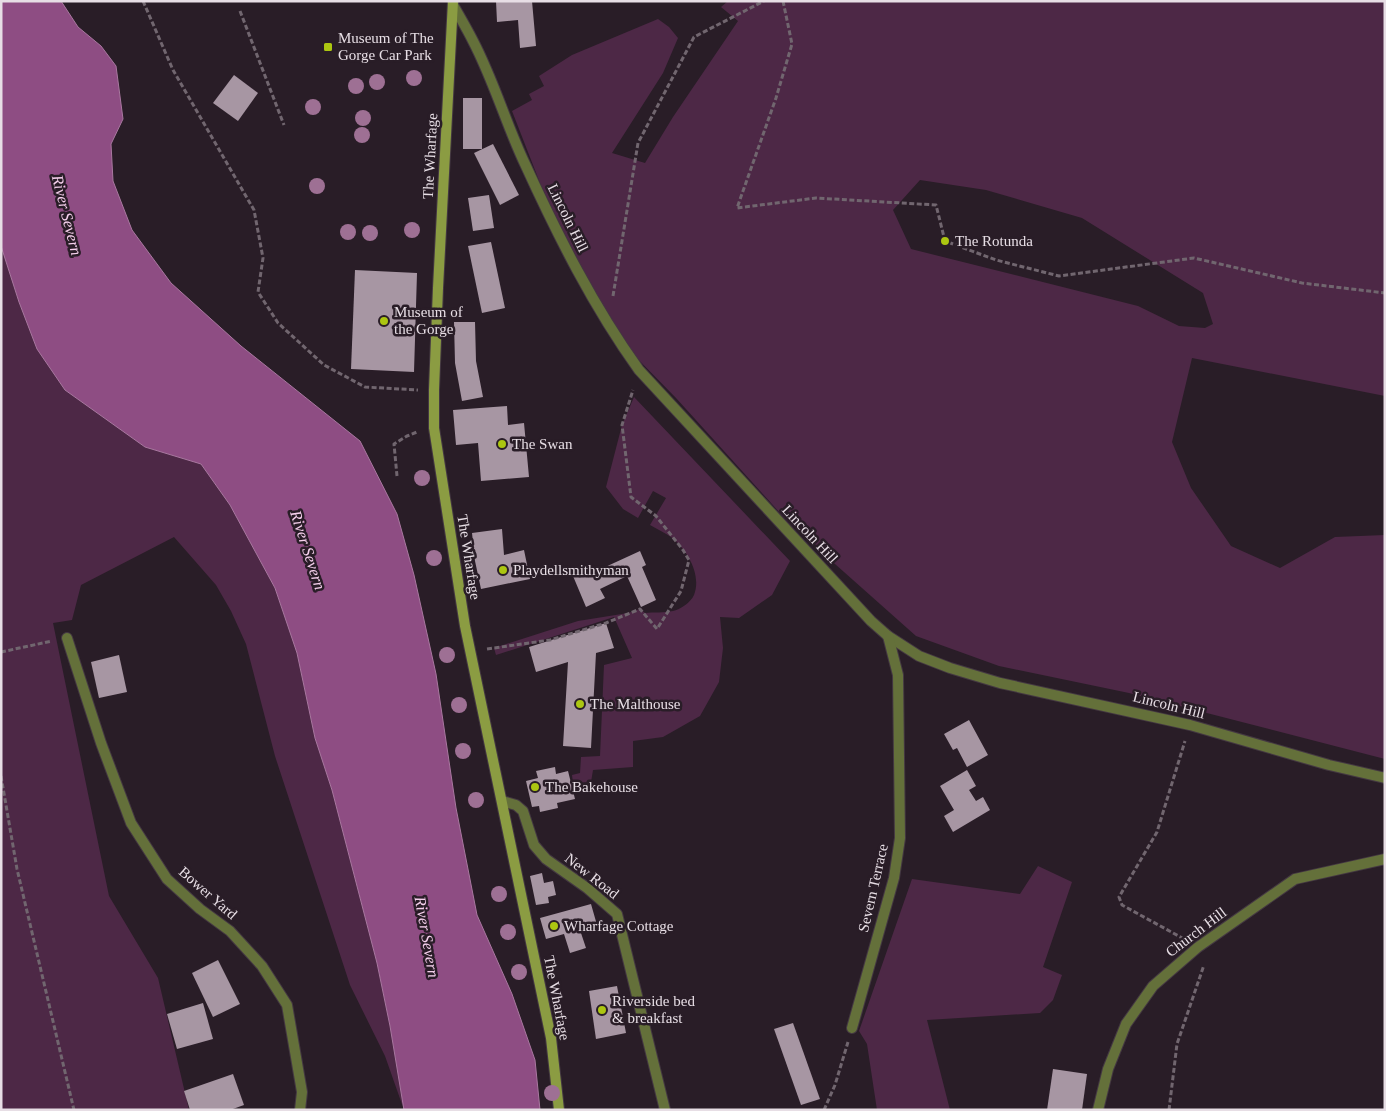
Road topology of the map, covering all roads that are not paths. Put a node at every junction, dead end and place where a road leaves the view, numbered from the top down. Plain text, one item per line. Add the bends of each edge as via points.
1 (453, 3) edge
2 (888, 636) junction
3 (68, 638) road end
4 (1385, 778) edge
5 (502, 801) junction
6 (1385, 859) edge
7 (852, 1028) road end
8 (300, 1110) edge
9 (559, 1110) edge
10 (665, 1110) edge
11 (1098, 1110) edge

1 - 2 street, Lincoln Hill via 474,43 537,189 608,326 639,370
1 - 5 street, The Wharfage via 434,428 470,652
2 - 4 street, Lincoln Hill via 919,656 1000,683 1190,725
2 - 7 street, Severn Terrace via 898,674 900,838 894,878
3 - 8 street, Bower Yard via 101,743 131,823 167,878 230,932 262,966 287,1004 302,1092
5 - 9 street, The Wharfage via 551,1038
5 - 10 street, New Road via 516,804 523,811 534,845 546,859 617,914
6 - 11 street, Church Hill via 1295,879 1198,947 1153,986 1126,1024 1108,1069

